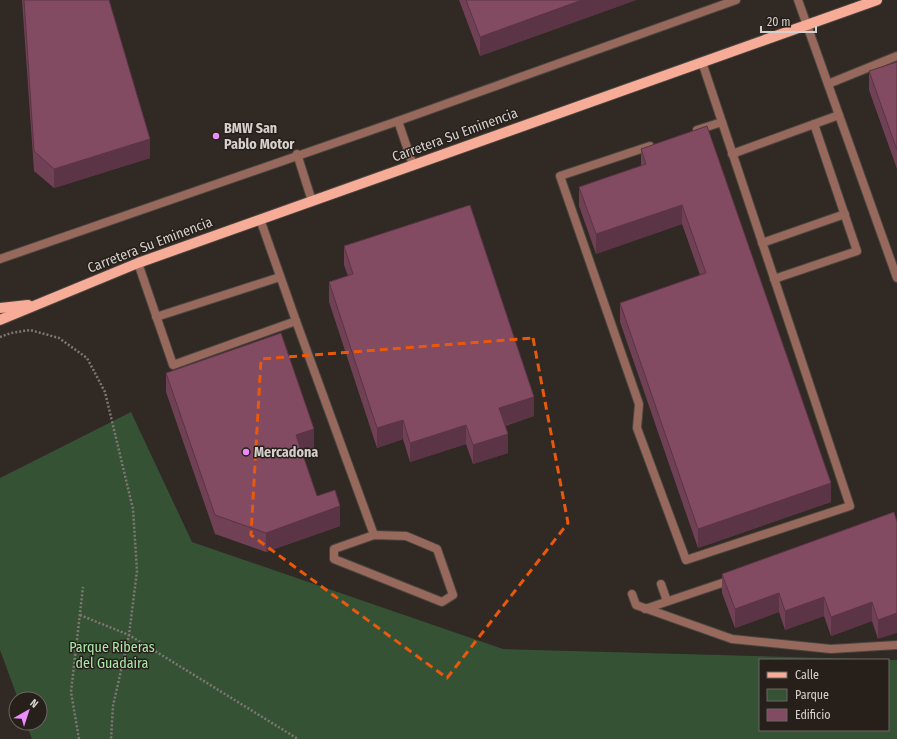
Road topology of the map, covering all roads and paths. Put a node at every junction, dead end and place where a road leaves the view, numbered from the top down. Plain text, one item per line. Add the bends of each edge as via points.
1 (736, 0) edge
2 (798, 0) edge
3 (877, 0) edge
4 (807, 25) junction
5 (897, 56) edge
6 (702, 62) junction
7 (828, 84) junction
8 (839, 115) junction
9 (398, 121) junction
10 (722, 122) junction
11 (814, 124) junction
12 (685, 134) edge
13 (656, 144) edge
14 (297, 154) junction
15 (732, 154) junction
16 (413, 165) junction
17 (312, 201) junction
18 (845, 214) junction
19 (260, 219) junction
20 (762, 243) junction
21 (0, 259) edge
22 (138, 262) junction
23 (280, 277) junction
24 (897, 278) edge
25 (774, 279) junction
26 (44, 303) junction
27 (0, 308) edge
28 (156, 317) junction
29 (0, 320) edge
30 (296, 321) junction
31 (0, 338) edge
32 (374, 535) junction
33 (741, 577) edge
34 (661, 584) dead end
35 (83, 587) dead end
36 (632, 594) dead end
37 (667, 601) junction
38 (645, 609) junction
39 (80, 615) junction
40 (129, 635) junction
41 (897, 645) edge
42 (79, 739) edge
43 (111, 739) edge
44 (298, 739) edge

1 - 9 street
2 - 4 street
3 - 4 main road, Carretera Su Eminencia
4 - 6 main road, Carretera Su Eminencia
4 - 7 street
5 - 7 street
6 - 10 street
6 - 16 main road, Carretera Su Eminencia
7 - 8 street
8 - 11 street
8 - 24 street
9 - 14 street
9 - 16 street
10 - 12 street
10 - 15 street
11 - 15 street
11 - 18 street
13 - 25 street via 560,176 639,404 637,428 686,560 850,506
14 - 17 street
14 - 21 street
15 - 20 street
16 - 17 main road, Carretera Su Eminencia
17 - 19 main road, Carretera Su Eminencia
18 - 20 street
18 - 25 street via 857,251
19 - 22 main road, Carretera Su Eminencia
19 - 23 street
20 - 25 street
22 - 26 main road, Carretera Su Eminencia
22 - 28 street
23 - 28 street
23 - 30 street
26 - 27 main road, Carretera Su Eminencia
26 - 29 main road, Carretera Su Eminencia
28 - 30 street via 173,365
30 - 32 street
31 - 40 path via 30,330 59,338 87,358 104,392 133,509 137,571
32 - 32 street via 334,549 334,559 442,602 453,594 437,549 406,536
33 - 37 street
34 - 37 street
35 - 39 path
36 - 38 street via 636,605
37 - 38 street
38 - 41 street via 732,639 830,650
39 - 40 path
39 - 42 path via 72,692
40 - 43 path via 113,706
40 - 44 path

